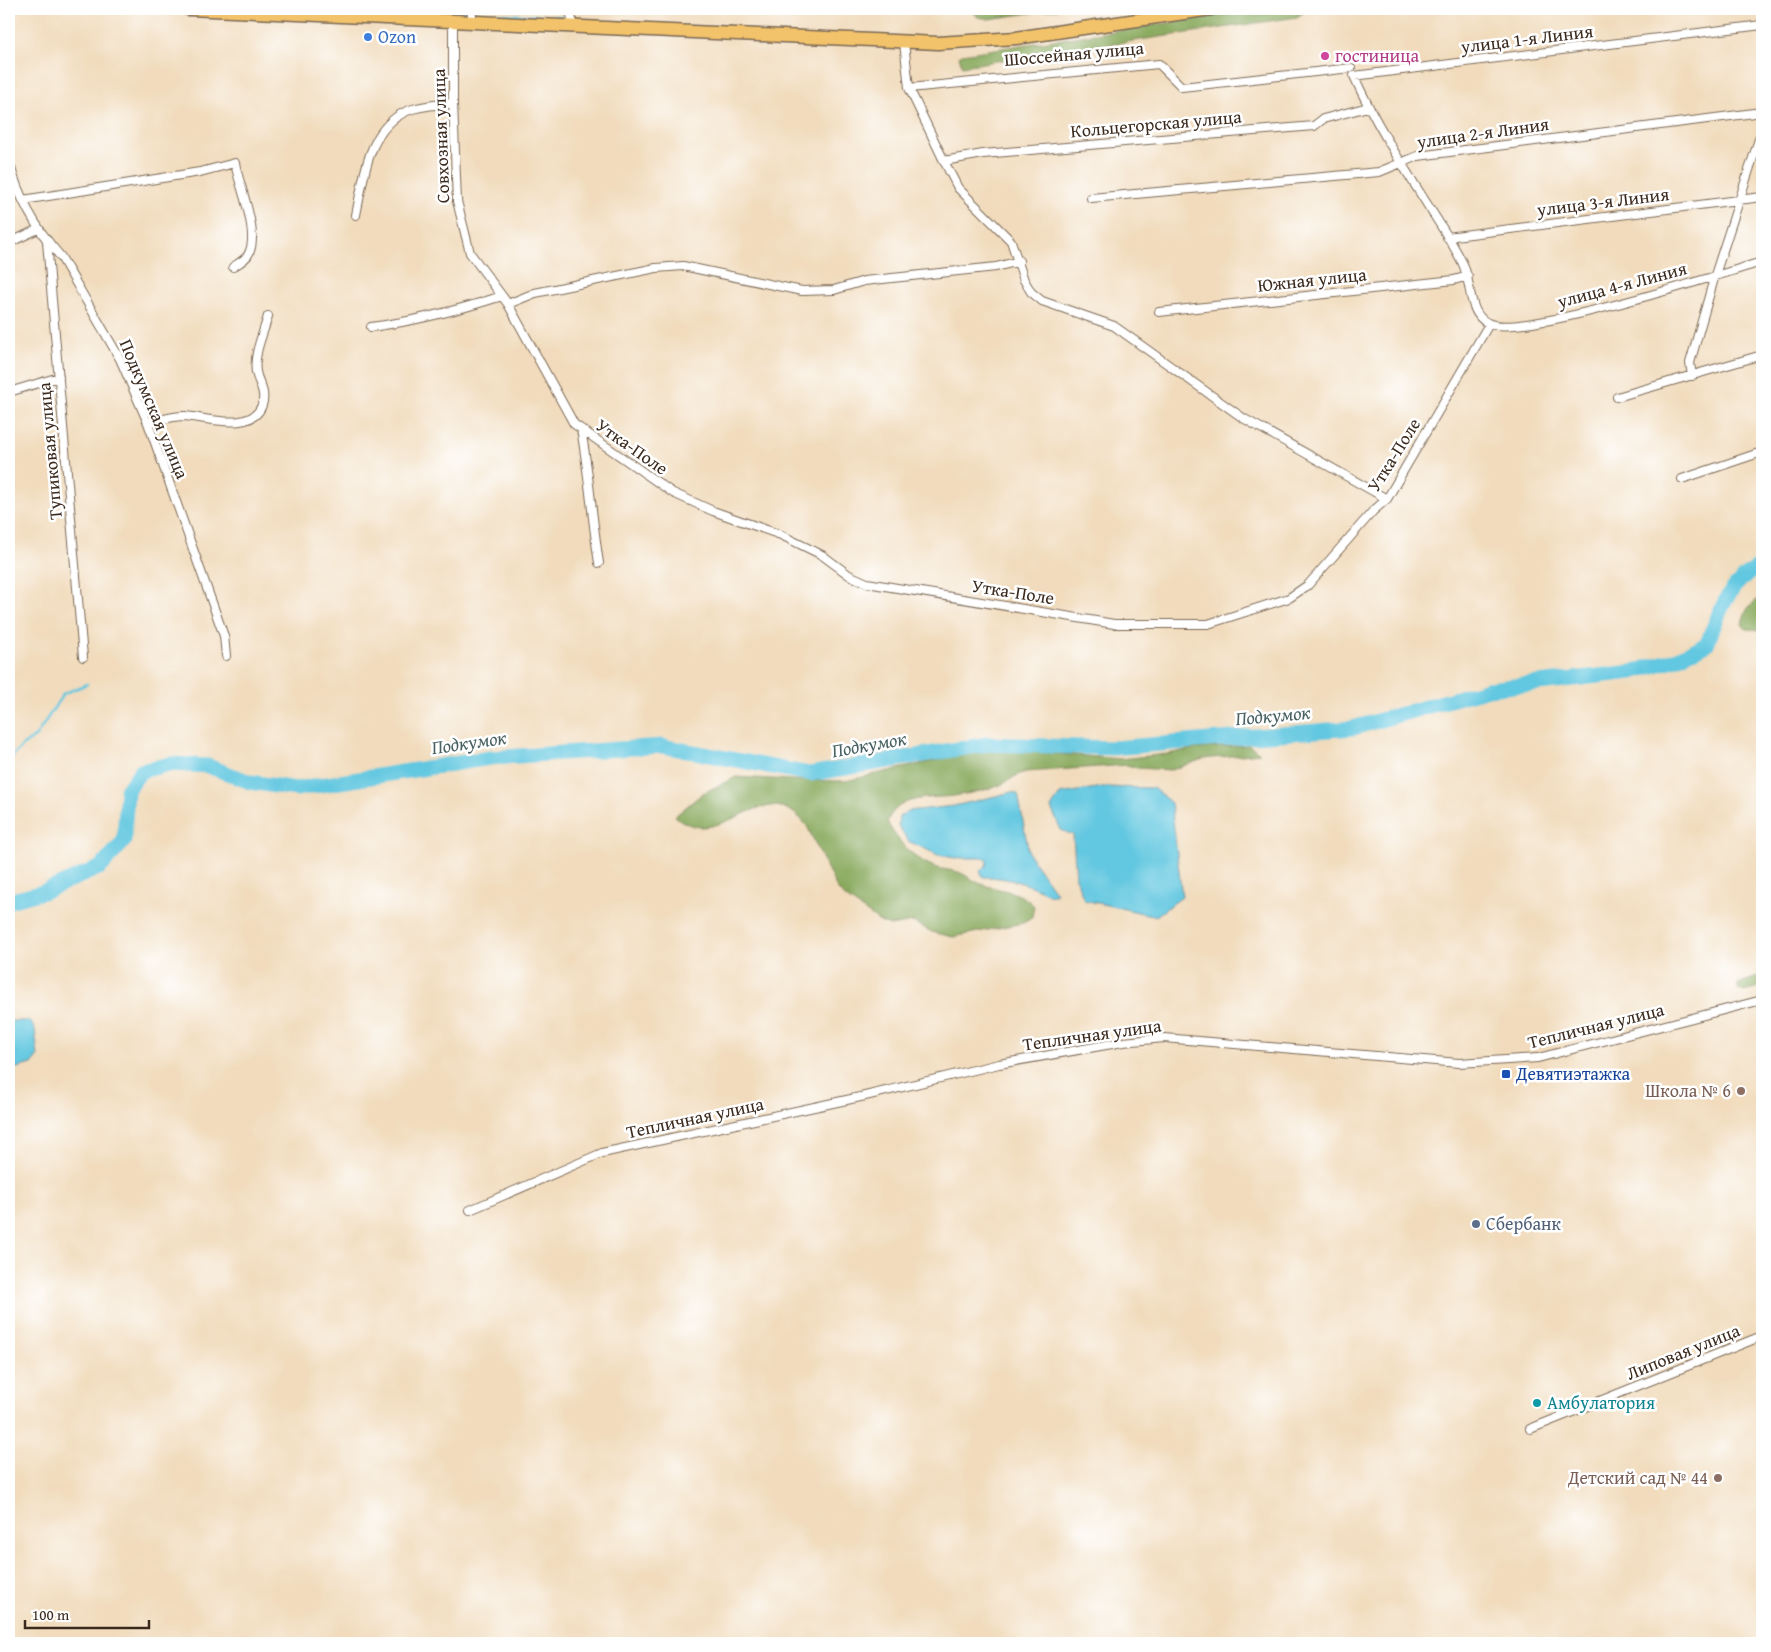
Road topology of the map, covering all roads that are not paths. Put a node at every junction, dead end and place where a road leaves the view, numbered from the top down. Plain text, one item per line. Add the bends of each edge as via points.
1 (188, 9) edge
2 (570, 9) edge
3 (1211, 9) edge
4 (214, 10) edge
5 (392, 14) edge
6 (472, 15) edge
7 (453, 22) junction
8 (1762, 25) edge
9 (573, 26) junction
10 (904, 42) junction
11 (1351, 68) dead end
12 (909, 88) junction
13 (453, 103) junction
14 (1368, 107) junction
15 (1762, 112) edge
16 (1762, 130) edge
17 (9, 161) edge
18 (944, 162) junction
19 (1401, 163) junction
20 (1762, 197) edge
21 (1091, 198) dead end
22 (23, 200) junction
23 (1740, 200) junction
24 (356, 215) dead end
25 (38, 229) junction
26 (1447, 237) junction
27 (47, 242) junction
28 (9, 243) edge
29 (1019, 261) junction
30 (1762, 262) edge
31 (233, 267) dead end
32 (1468, 276) junction
33 (1715, 276) junction
34 (502, 296) junction
35 (508, 304) junction
36 (1159, 312) dead end
37 (268, 316) dead end
38 (1489, 324) junction
39 (371, 327) dead end
40 (1762, 355) edge
41 (1692, 376) junction
42 (59, 377) junction
43 (9, 392) edge
44 (1617, 397) dead end
45 (148, 423) junction
46 (581, 429) junction
47 (1762, 452) edge
48 (1682, 479) dead end
49 (1387, 499) junction
50 (599, 563) dead end
51 (226, 656) dead end
52 (83, 657) dead end
53 (1762, 1000) edge
54 (470, 1210) dead end
55 (1762, 1336) edge
56 (1530, 1429) dead end

1 - 4 main road, Шоссейная улица
2 - 9 street
3 - 10 main road, Шоссейная улица via 1016,38
4 - 5 main road, Шоссейная улица
5 - 7 main road, Шоссейная улица
6 - 7 main road, Шоссейная улица
6 - 9 main road, Шоссейная улица
7 - 13 street, Совхозная улица
8 - 14 street, улица 1-я Линия via 1354,76
9 - 10 main road, Шоссейная улица
10 - 12 street
11 - 12 street, Шоссейная улица via 1182,87 1159,64
12 - 18 street
13 - 24 street via 407,111 388,122 376,138 367,164
13 - 34 street, Совхозная улица via 457,201 470,253
14 - 18 street, Кольцегорская улица via 1323,119 1314,126 983,154
14 - 19 street
15 - 19 street, улица 2-я Линия via 1418,156
16 - 23 street
17 - 22 street, Подкумская улица
18 - 29 street via 958,188 1011,241
19 - 21 street, улица 2-я Линия via 1379,172
19 - 26 street
20 - 23 street, улица 3-я Линия
22 - 25 street, Подкумская улица
22 - 31 street via 200,172 235,163 252,228 252,245 248,256
23 - 26 street, улица 3-я Линия
23 - 33 street
25 - 27 street, Подкумская улица
25 - 28 street
26 - 32 street
27 - 42 street, Тупиковая улица
27 - 45 street, Подкумская улица via 60,257 120,359
29 - 35 street via 996,267 864,281 834,290 802,291 683,266 656,268 535,293
29 - 49 street via 1024,280 1042,301 1114,326 1243,418
30 - 33 street, улица 4-я Линия
32 - 36 street, Южная улица
32 - 38 street via 1474,308
33 - 38 street, улица 4-я Линия via 1526,325
33 - 41 street via 1690,363
34 - 35 street, Утка-Поле
34 - 39 street via 465,308
35 - 46 street, Утка-Поле via 574,424
37 - 45 street via 258,352 256,372 263,387 258,413 246,420 184,416
38 - 49 street, Утка-Поле
40 - 41 street
41 - 44 street
42 - 43 street
42 - 52 street, Тупиковая улица
45 - 51 street, Подкумская улица via 224,636
46 - 49 street, Утка-Поле via 673,493 781,534 867,583 1114,624 1208,624 1290,598 1308,585
46 - 50 street
47 - 48 street
53 - 54 street, Тепличная улица via 1528,1059 1459,1063 1174,1039 1123,1042 999,1064 602,1153
55 - 56 street, Липовая улица

